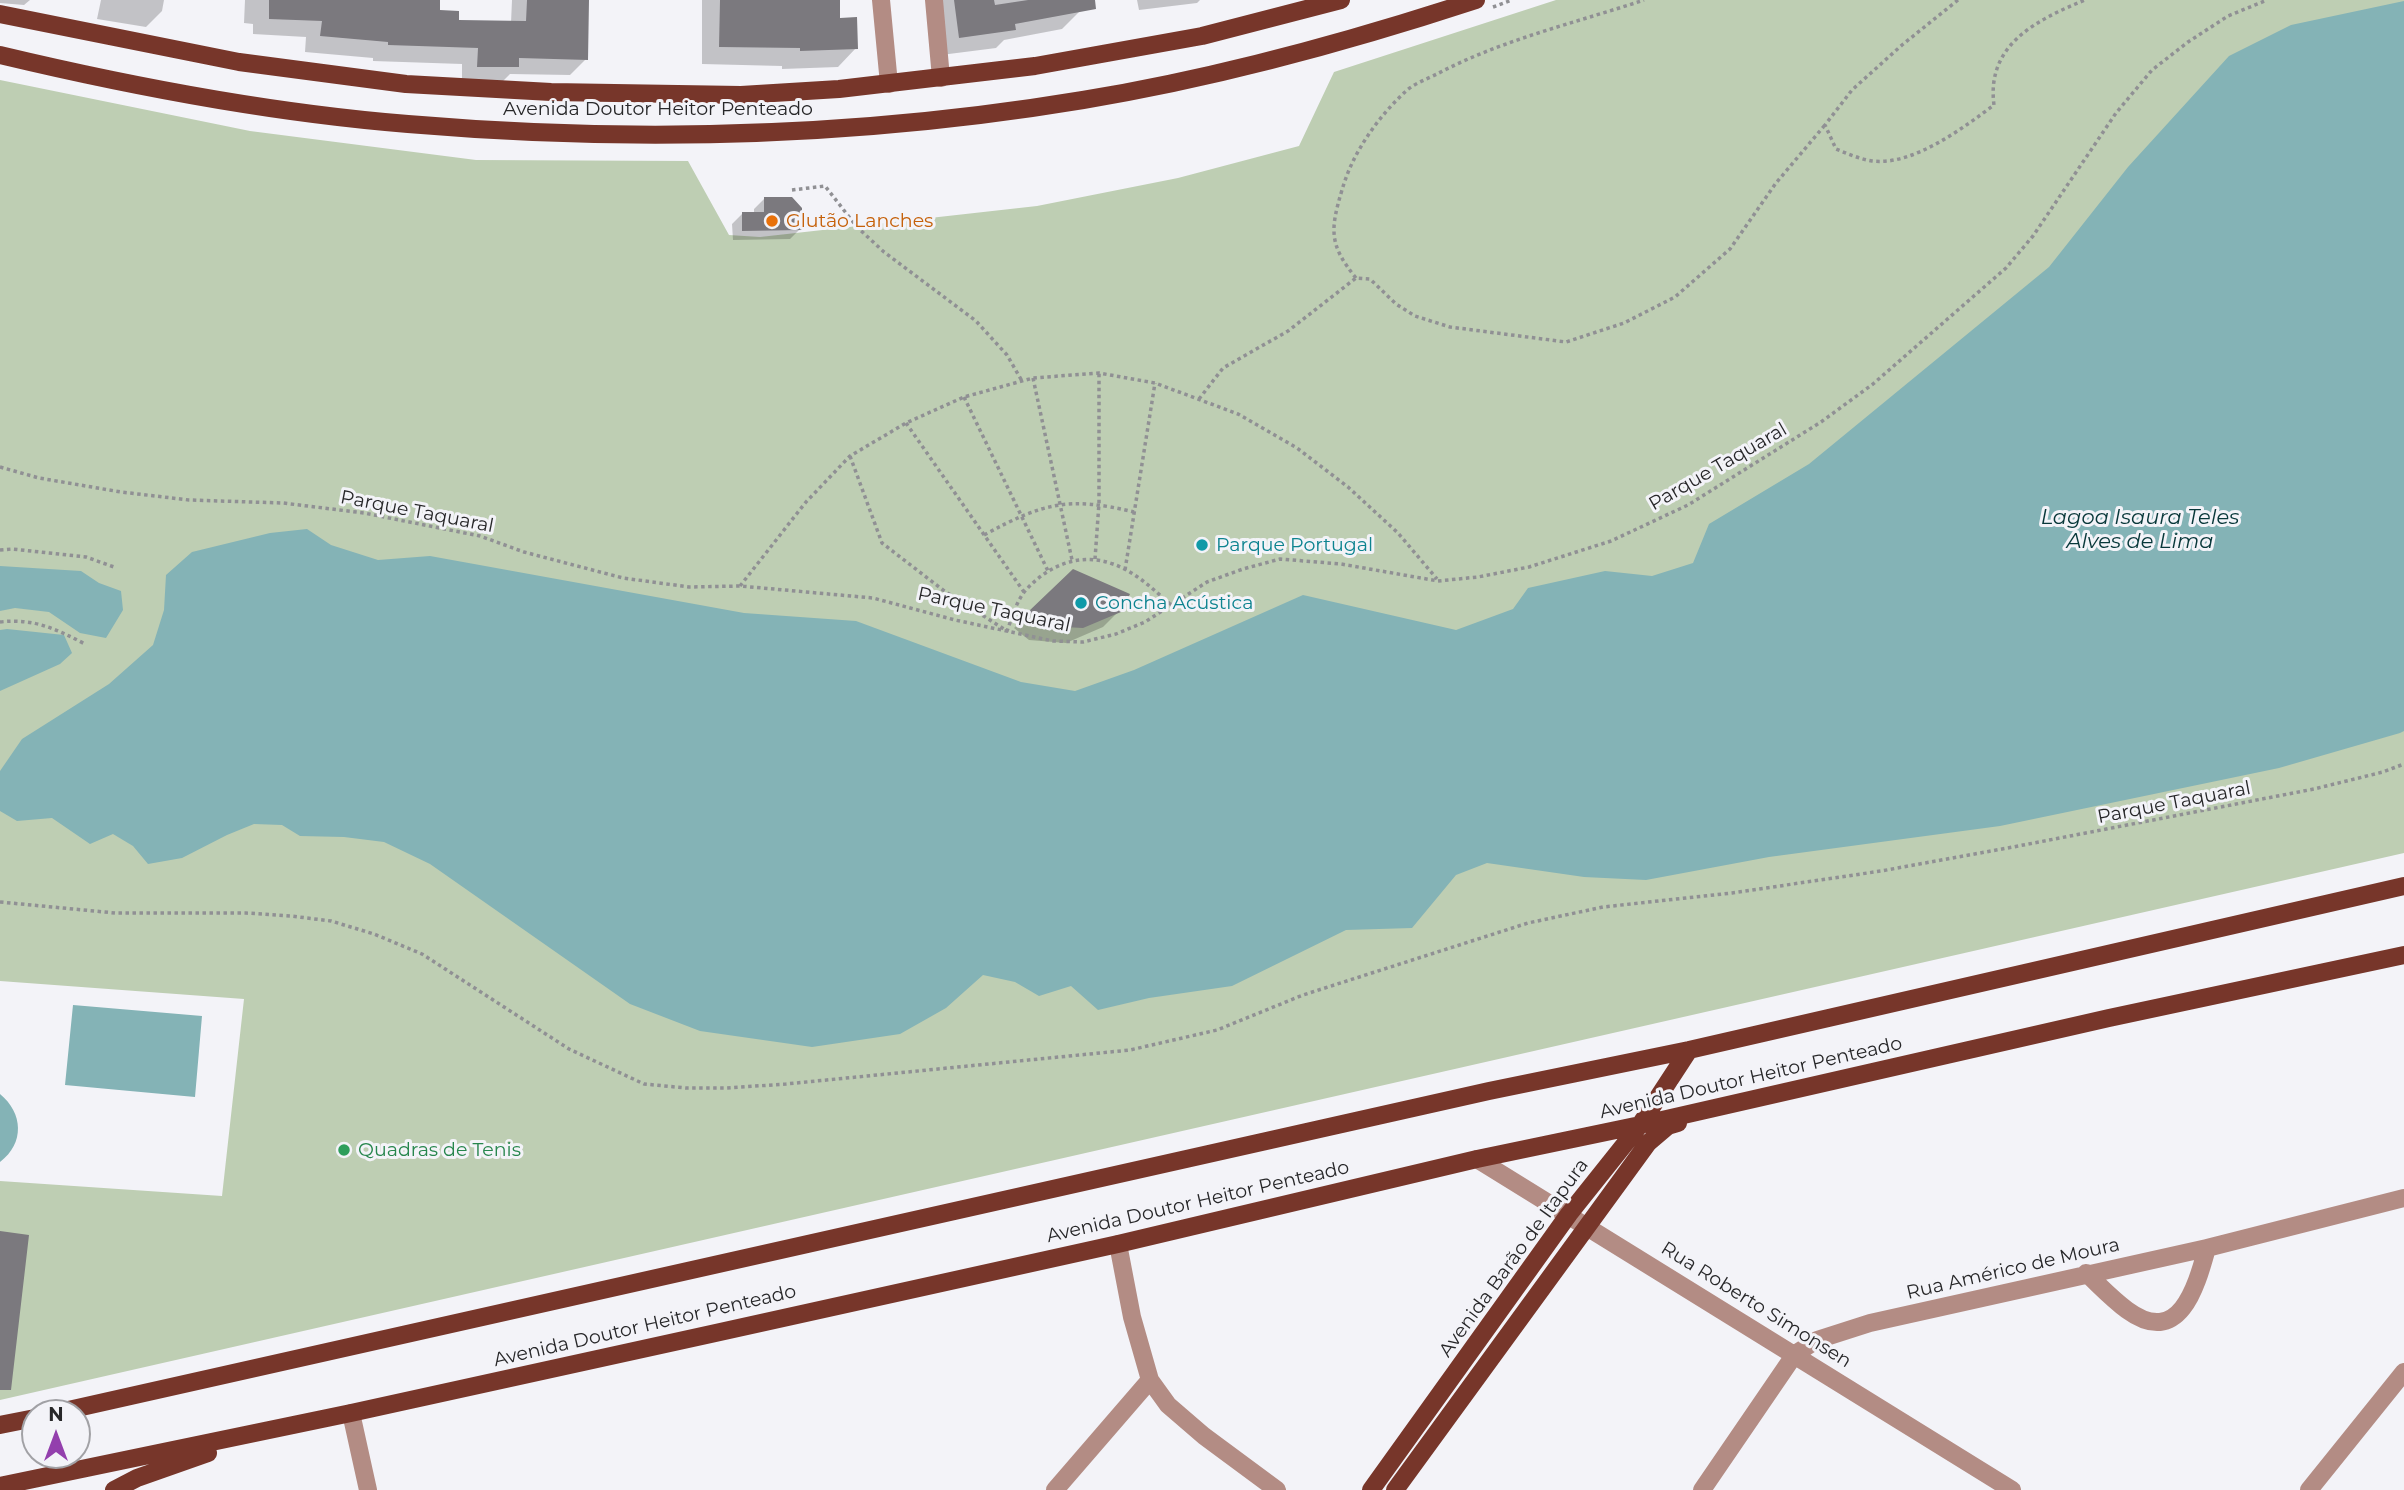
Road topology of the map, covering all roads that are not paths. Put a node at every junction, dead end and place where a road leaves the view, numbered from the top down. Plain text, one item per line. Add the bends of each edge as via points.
1 (881, 0) edge
2 (934, 0) edge
3 (1340, 0) edge
4 (1476, 0) edge
5 (0, 14) edge
6 (0, 55) edge
7 (941, 78) junction
8 (889, 84) junction
9 (2404, 886) edge
10 (2404, 955) edge
11 (1689, 1050) junction
12 (1717, 1108) junction
13 (1640, 1125) junction
14 (1477, 1158) junction
15 (2404, 1198) edge
16 (1569, 1214) junction
17 (1586, 1225) junction
18 (1118, 1244) junction
19 (2207, 1248) junction
20 (2086, 1273) junction
21 (1795, 1354) junction
22 (2404, 1372) edge
23 (1150, 1380) junction
24 (91, 1405) edge
25 (351, 1413) junction
26 (21, 1421) edge
27 (0, 1425) edge
28 (277, 1428) junction
29 (24, 1481) junction
30 (0, 1486) edge
31 (57, 1490) edge
32 (114, 1490) edge
33 (368, 1490) edge
34 (1055, 1490) edge
35 (1277, 1490) edge
36 (1371, 1490) edge
37 (1395, 1490) edge
38 (1702, 1490) edge
39 (2012, 1490) edge
40 (2309, 1490) edge

1 - 8 street
2 - 7 street
3 - 7 main road, Avenida Doutor Heitor Penteado via 1129,51
4 - 6 main road, Avenida Doutor Heitor Penteado via 1282,58 1084,100 798,131 599,134 404,124 216,99
5 - 8 main road, Avenida Doutor Heitor Penteado via 239,62 406,84 741,95
7 - 8 main road, Avenida Doutor Heitor Penteado
9 - 11 main road
10 - 12 main road, Avenida Doutor Heitor Penteado
11 - 13 main road, Avenida Barão de Itapura
11 - 24 main road
12 - 13 main road, Avenida Doutor Heitor Penteado
12 - 17 main road, Avenida Barão de Itapura via 1668,1126 1648,1143
13 - 14 main road, Avenida Doutor Heitor Penteado
13 - 16 main road, Avenida Barão de Itapura
14 - 16 street, Rua Roberto Simonsen
14 - 18 main road, Avenida Doutor Heitor Penteado
15 - 19 street, Rua Américo de Moura
16 - 17 street, Rua Roberto Simonsen
16 - 36 main road, Avenida Barão de Itapura
17 - 21 street, Rua Roberto Simonsen
17 - 37 main road, Avenida Barão de Itapura
18 - 23 street
18 - 25 main road, Avenida Doutor Heitor Penteado
19 - 20 street, Rua Américo de Moura
19 - 20 street via 2187,1304 2171,1320 2150,1322 2127,1310
20 - 21 street, Rua Américo de Moura via 1870,1323 1817,1340
21 - 38 street, Rua Américo de Moura
21 - 39 street, Rua Roberto Simonsen
22 - 40 street
23 - 34 street
23 - 35 street via 1168,1405
25 - 28 main road, Avenida Doutor Heitor Penteado
25 - 33 street
26 - 27 main road
28 - 29 main road, Avenida Doutor Heitor Penteado
28 - 32 main road
29 - 30 main road, Avenida Doutor Heitor Penteado
29 - 31 main road via 43,1481

